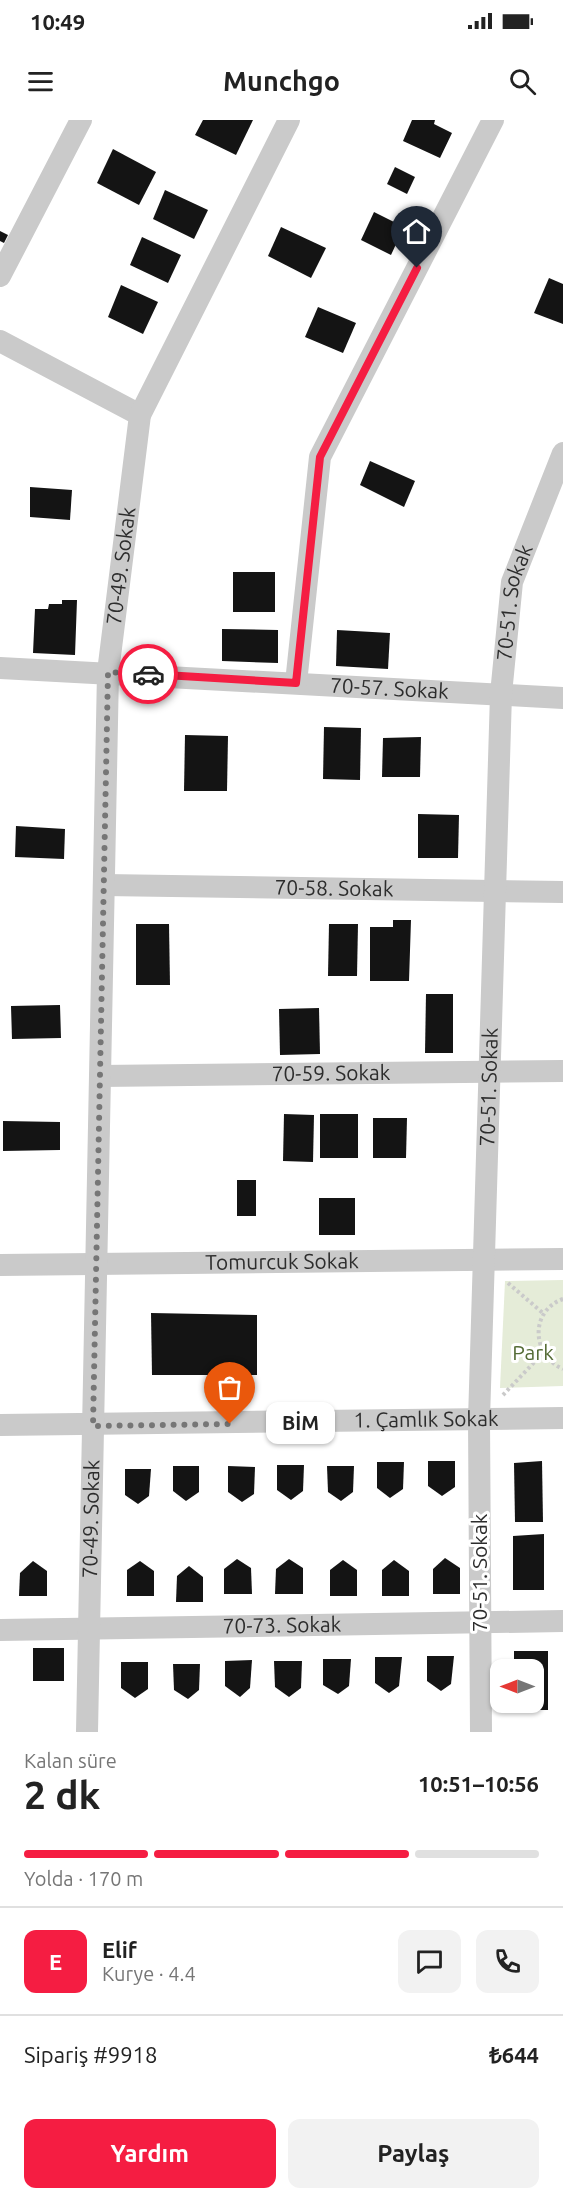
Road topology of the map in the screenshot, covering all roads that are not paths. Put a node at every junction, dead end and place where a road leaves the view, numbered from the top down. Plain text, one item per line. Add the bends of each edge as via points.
1 (81, 120) edge
2 (289, 120) edge
3 (494, 120) edge
4 (0, 276) edge
5 (0, 341) edge
6 (140, 416) junction
7 (563, 453) edge
8 (559, 475) edge
9 (0, 668) edge
10 (108, 672) junction
11 (296, 683) junction
12 (501, 694) junction
13 (563, 698) edge
14 (104, 885) junction
15 (495, 890) junction
16 (563, 892) edge
17 (563, 1071) edge
18 (490, 1072) junction
19 (100, 1076) junction
20 (563, 1259) edge
21 (484, 1260) junction
22 (96, 1264) junction
23 (0, 1265) edge
24 (563, 1418) edge
25 (479, 1419) junction
26 (0, 1425) edge
27 (93, 1426) junction
28 (563, 1622) edge
29 (480, 1623) junction
30 (89, 1629) junction
31 (0, 1630) edge
32 (87, 1732) edge
33 (481, 1732) edge

1 - 4 street
2 - 6 street, 70-49. Sokak
3 - 11 street via 320,457
5 - 6 street
6 - 10 street, 70-49. Sokak
7 - 8 street, 70-51. Sokak
8 - 12 street, 70-51. Sokak via 512,582
9 - 10 street, 70-57. Sokak
10 - 11 street, 70-57. Sokak
10 - 14 street, 70-49. Sokak
11 - 12 street, 70-57. Sokak
12 - 13 street, 70-57. Sokak
12 - 15 street, 70-51. Sokak
14 - 15 street, 70-58. Sokak
14 - 19 street, 70-49. Sokak
15 - 16 street, 70-58. Sokak
15 - 18 street, 70-51. Sokak
17 - 18 street, 70-59. Sokak
18 - 19 street, 70-59. Sokak
18 - 21 street, 70-51. Sokak
19 - 22 street, 70-49. Sokak
20 - 21 street, Tomurcuk Sokak
21 - 22 street, Tomurcuk Sokak
21 - 25 street, 70-51. Sokak
22 - 23 street, Tomurcuk Sokak
22 - 27 street, 70-49. Sokak
24 - 25 street, 1. Çamlık Sokak
25 - 27 street, 1. Çamlık Sokak
25 - 29 street, 70-51. Sokak
26 - 27 street, 1. Çamlık Sokak
27 - 30 street, 70-49. Sokak
28 - 29 street, 70-73. Sokak
29 - 30 street, 70-73. Sokak
29 - 33 street, 70-51. Sokak
30 - 31 street, 70-73. Sokak
30 - 32 street, 70-49. Sokak

